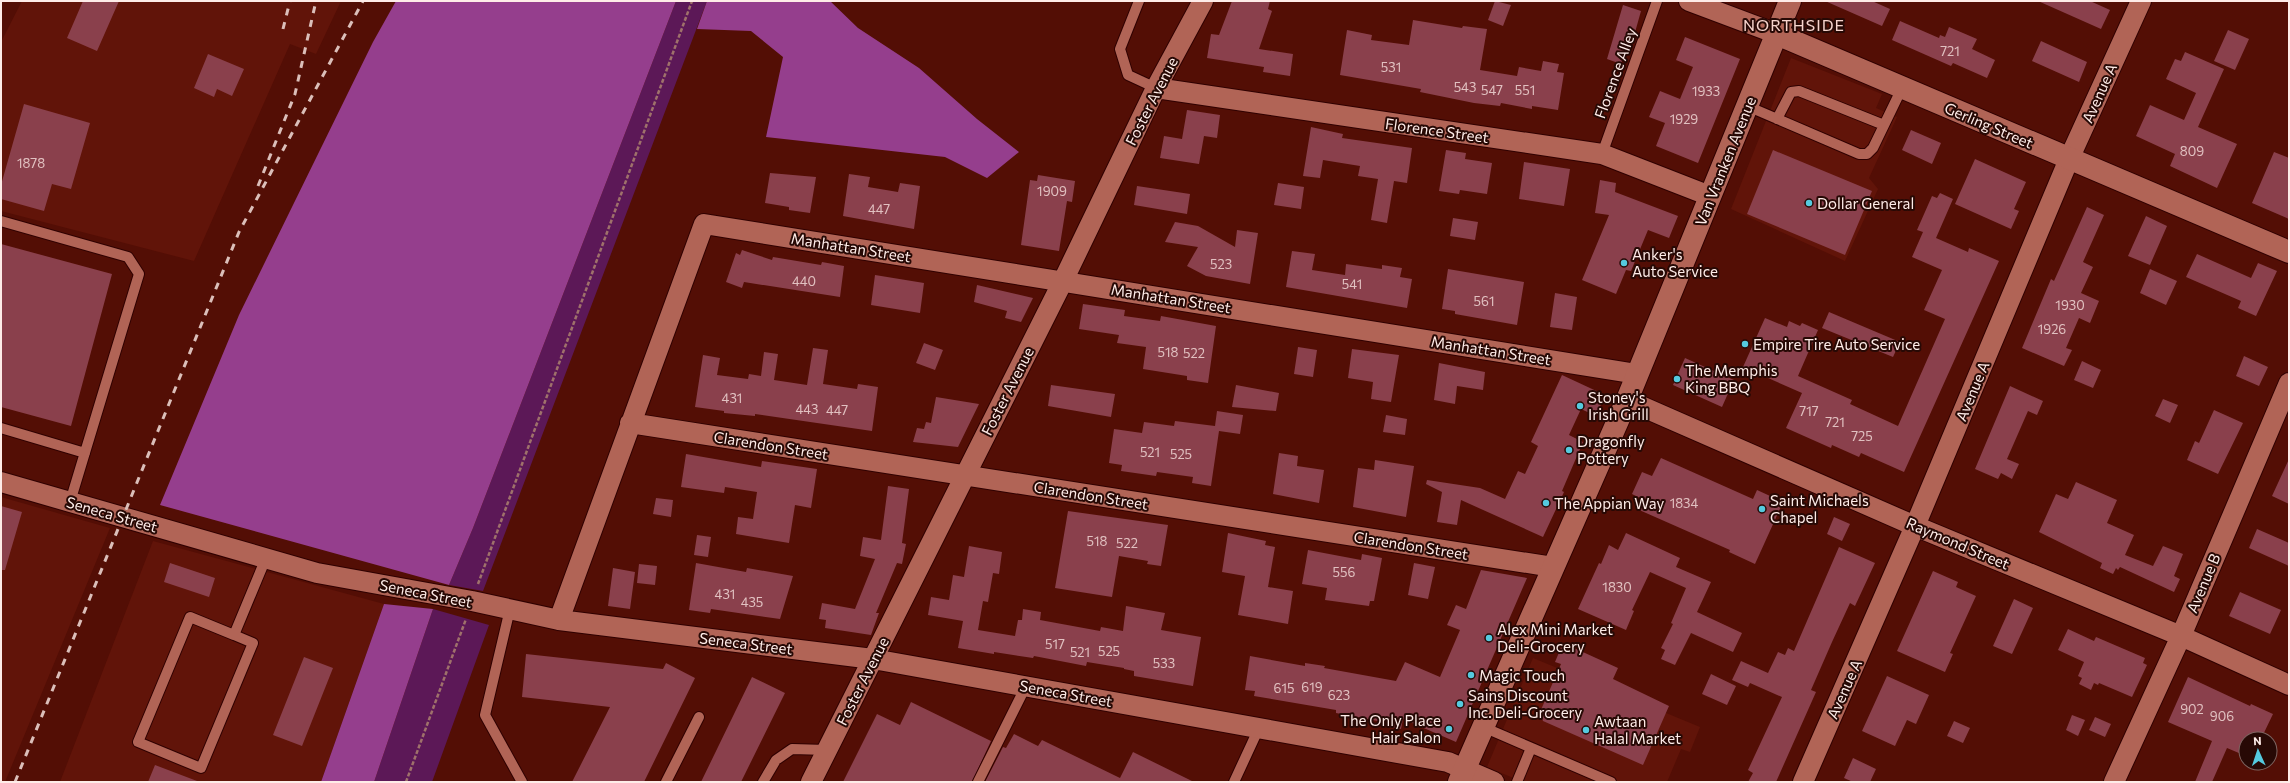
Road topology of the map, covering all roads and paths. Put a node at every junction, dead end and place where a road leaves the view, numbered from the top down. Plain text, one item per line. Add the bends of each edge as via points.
1 (692, 1) edge
2 (1139, 1) edge
3 (1203, 1) edge
4 (1657, 1) edge
5 (1689, 1) edge
6 (1790, 1) edge
7 (2141, 1) edge
8 (1777, 34) junction
9 (1156, 88) junction
10 (1902, 88) junction
11 (1748, 106) junction
12 (1777, 119) junction
13 (1884, 125) junction
14 (1602, 154) junction
15 (2069, 159) junction
16 (1710, 196) junction
17 (1, 222) edge
18 (2289, 252) edge
19 (1063, 281) junction
20 (1637, 374) junction
21 (2289, 383) edge
22 (1627, 400) junction
23 (630, 423) junction
24 (1, 428) edge
25 (85, 453) junction
26 (965, 475) junction
27 (1, 482) edge
28 (70, 502) junction
29 (1915, 526) junction
30 (266, 558) junction
31 (1553, 567) junction
32 (478, 585) dead end
33 (510, 609) junction
34 (466, 617) dead end
35 (559, 620) junction
36 (234, 635) junction
37 (2181, 636) junction
38 (873, 658) junction
39 (2289, 685) edge
40 (1026, 686) junction
41 (699, 717) dead end
42 (1483, 727) junction
43 (1259, 728) junction
44 (1531, 748) junction
45 (827, 750) junction
46 (1462, 776) edge
47 (406, 782) edge
48 (522, 782) edge
49 (666, 782) edge
50 (763, 782) edge
51 (811, 782) edge
52 (978, 782) edge
53 (1234, 782) edge
54 (1494, 782) edge
55 (1517, 782) edge
56 (1611, 782) edge
57 (1803, 782) edge
58 (2114, 782) edge

1 - 32 path
2 - 9 lane via 1120,49 1128,75
3 - 9 street, Foster Avenue
4 - 14 lane, Florence Alley
5 - 8 street, Gerling Street
6 - 8 street, Van Vranken Avenue
7 - 15 street, Avenue A
8 - 10 street, Gerling Street
8 - 11 street, Van Vranken Avenue
9 - 14 street, Florence Street
9 - 19 street, Foster Avenue
10 - 13 lane
10 - 15 street, Gerling Street
11 - 12 lane
11 - 16 street, Van Vranken Avenue
12 - 13 lane via 1787,95 1790,92 1799,92
12 - 13 lane via 1859,154 1867,154 1873,148
14 - 16 street, Florence Street
15 - 18 street, Gerling Street
15 - 29 street, Avenue A
16 - 20 street, Van Vranken Avenue
17 - 25 lane via 128,257 139,274
19 - 20 street, Manhattan Street
19 - 23 street, Manhattan Street via 704,224
19 - 26 street, Foster Avenue
20 - 22 street, Van Vranken Avenue
21 - 37 street, Avenue B
22 - 29 street, Raymond Street
22 - 31 street, Van Vranken Avenue
23 - 26 street, Clarendon Street
23 - 35 street
24 - 25 lane
25 - 28 lane
26 - 31 street, Clarendon Street
26 - 38 street, Foster Avenue
27 - 28 street, Seneca Street
28 - 30 street, Seneca Street
29 - 37 street, Raymond Street
29 - 57 street, Avenue A
30 - 33 street, Seneca Street via 317,572
30 - 36 lane
31 - 42 street, Van Vranken Avenue
33 - 35 street, Seneca Street
33 - 48 lane via 485,715
34 - 47 path
35 - 38 street, Seneca Street
36 - 36 lane via 190,617 138,742 201,768 253,643
37 - 39 street, Raymond Street
37 - 58 street, Avenue B
38 - 40 street, Seneca Street
38 - 45 street, Foster Avenue
40 - 43 street, Seneca Street
40 - 52 lane
41 - 49 lane
42 - 44 lane
42 - 46 street, Van Vranken Avenue
43 - 46 street, Seneca Street via 1448,762
43 - 53 lane
44 - 55 lane
44 - 56 lane
45 - 50 lane via 792,749 776,760
45 - 51 street, Foster Avenue
46 - 54 street, Seneca Street

